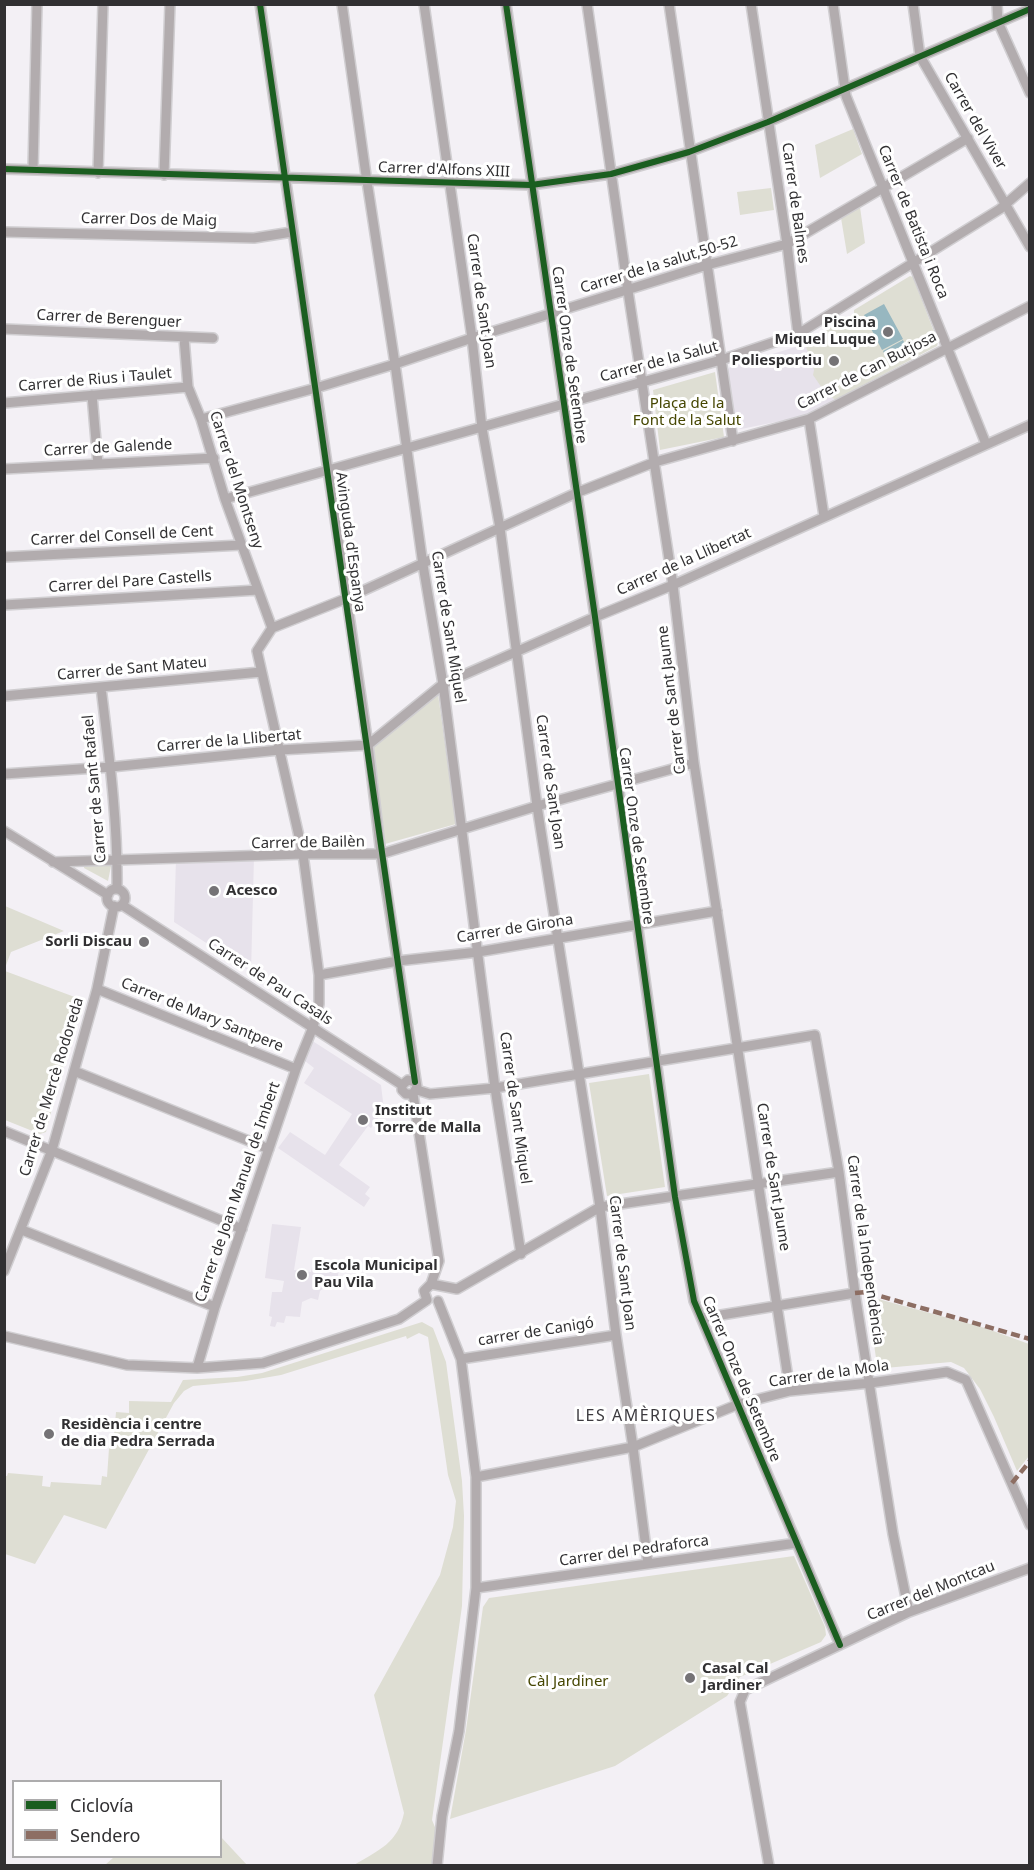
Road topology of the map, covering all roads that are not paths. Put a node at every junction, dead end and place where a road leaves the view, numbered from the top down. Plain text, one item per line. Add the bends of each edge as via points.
1 (37, 4) edge
2 (103, 4) edge
3 (170, 4) edge
4 (260, 4) edge
5 (342, 4) edge
6 (424, 4) edge
7 (506, 4) edge
8 (587, 4) edge
9 (669, 4) edge
10 (750, 4) edge
11 (832, 4) edge
12 (913, 4) edge
13 (997, 4) edge
14 (1029, 9) edge
15 (998, 22) junction
16 (920, 56) junction
17 (844, 89) junction
18 (1029, 93) edge
19 (768, 122) junction
20 (968, 138) junction
21 (689, 152) junction
22 (4, 170) edge
23 (33, 170) junction
24 (98, 173) junction
25 (611, 174) junction
26 (164, 175) junction
27 (284, 178) junction
28 (367, 180) junction
29 (448, 182) junction
30 (1029, 183) edge
31 (531, 185) junction
32 (883, 188) junction
33 (1006, 205) junction
34 (4, 232) edge
35 (292, 232) junction
36 (787, 243) junction
37 (1029, 247) edge
38 (913, 263) junction
39 (707, 265) junction
40 (628, 291) junction
41 (1029, 306) edge
42 (551, 314) junction
43 (4, 329) edge
44 (798, 334) junction
45 (184, 338) junction
46 (213, 338) dead end
47 (472, 338) junction
48 (948, 348) junction
49 (721, 360) junction
50 (395, 364) junction
51 (643, 382) junction
52 (188, 387) junction
53 (316, 388) junction
54 (92, 395) junction
55 (4, 403) edge
56 (564, 403) junction
57 (201, 419) junction
58 (809, 419) junction
59 (1029, 425) edge
60 (482, 428) junction
61 (733, 441) junction
62 (986, 444) junction
63 (406, 450) junction
64 (214, 458) junction
65 (655, 462) junction
66 (98, 464) junction
67 (4, 469) edge
68 (328, 471) junction
69 (576, 493) junction
70 (225, 499) junction
71 (824, 516) junction
72 (500, 528) junction
73 (242, 545) junction
74 (4, 557) edge
75 (423, 565) junction
76 (674, 585) junction
77 (258, 590) junction
78 (345, 599) junction
79 (4, 605) edge
80 (595, 617) junction
81 (273, 628) junction
82 (516, 651) junction
83 (261, 672) junction
84 (443, 684) junction
85 (101, 687) junction
86 (4, 696) edge
87 (368, 745) junction
88 (279, 750) junction
89 (694, 763) junction
90 (111, 767) junction
91 (4, 774) edge
92 (617, 785) junction
93 (537, 806) junction
94 (4, 831) edge
95 (460, 831) junction
96 (303, 854) junction
97 (381, 854) junction
98 (117, 859) junction
99 (53, 862) junction
100 (117, 889) junction
101 (108, 895) junction
102 (118, 906) junction
103 (717, 911) junction
104 (636, 926) junction
105 (559, 937) junction
106 (478, 952) junction
107 (398, 961) junction
108 (319, 975) junction
109 (97, 989) junction
110 (313, 1028) junction
111 (739, 1048) junction
112 (656, 1061) junction
113 (296, 1070) junction
114 (74, 1071) junction
115 (580, 1073) junction
116 (495, 1088) junction
117 (415, 1089) junction
118 (4, 1131) edge
119 (269, 1149) junction
120 (52, 1150) junction
121 (839, 1172) junction
122 (758, 1185) junction
123 (675, 1197) junction
124 (600, 1207) junction
125 (242, 1229) junction
126 (22, 1230) junction
127 (521, 1254) junction
128 (4, 1271) edge
129 (431, 1284) junction
130 (441, 1287) junction
131 (855, 1293) junction
132 (428, 1300) junction
133 (438, 1301) junction
134 (778, 1306) junction
135 (215, 1307) junction
136 (703, 1317) junction
137 (616, 1335) junction
138 (4, 1336) edge
139 (461, 1359) junction
140 (196, 1368) junction
141 (870, 1383) junction
142 (790, 1391) junction
143 (740, 1404) junction
144 (633, 1447) junction
145 (476, 1477) junction
146 (1026, 1505) edge
147 (1029, 1525) edge
148 (797, 1543) junction
149 (648, 1564) junction
150 (1029, 1568) edge
151 (476, 1588) junction
152 (909, 1612) junction
153 (840, 1645) junction
154 (436, 1866) edge
155 (769, 1866) edge

1 - 23 street
2 - 24 street
3 - 26 street
4 - 27 street, Avinguda d'Espanya
5 - 28 street, Carrer de Sant Miquel
6 - 29 street, Carrer de Sant Joan
7 - 31 street, Carrer Onze de Setembre
8 - 25 street, Carrer de Sant Jaume
9 - 21 street
10 - 19 street, Carrer de Balmes
11 - 17 street, Carrer de Batista i Roca
12 - 16 street, Carrer del Viver
13 - 15 street
14 - 15 street, Carrer d'Alfons XIII
15 - 16 street, Carrer d'Alfons XIII
15 - 18 street
16 - 17 street, Carrer d'Alfons XIII
16 - 20 street, Carrer del Viver
17 - 19 street, Carrer d'Alfons XIII
17 - 32 street, Carrer de Batista i Roca
19 - 21 street, Carrer d'Alfons XIII
19 - 36 street, Carrer de Balmes
20 - 32 street, Carrer de la salut,50-52
20 - 33 street, Carrer del Viver
21 - 25 street, Carrer d'Alfons XIII
21 - 39 street
22 - 23 street, Carrer d'Alfons XIII
23 - 24 street, Carrer d'Alfons XIII
24 - 26 street, Carrer d'Alfons XIII
25 - 31 street, Carrer d'Alfons XIII
25 - 40 street, Carrer de Sant Jaume
26 - 27 street, Carrer d'Alfons XIII
27 - 28 street, Carrer d'Alfons XIII
27 - 35 street, Avinguda d'Espanya
28 - 29 street, Carrer d'Alfons XIII
28 - 50 street, Carrer de Sant Miquel
29 - 31 street, Carrer d'Alfons XIII
29 - 47 street, Carrer de Sant Joan
30 - 33 street, Carrer de la Salut
31 - 42 street, Carrer Onze de Setembre
32 - 36 street, Carrer de la salut,50-52
32 - 38 street, Carrer de Batista i Roca
33 - 37 street, Carrer del Viver
33 - 38 street, Carrer de la Salut
34 - 35 street, Carrer Dos de Maig via 255,238
35 - 53 street, Avinguda d'Espanya
36 - 39 street, Carrer de la salut,50-52
36 - 44 street, Carrer de Balmes
38 - 44 street, Carrer de la Salut
38 - 48 street, Carrer de Batista i Roca
39 - 40 street, Carrer de la salut,50-52
39 - 49 street
40 - 42 street, Carrer de la salut,50-52
40 - 51 street, Carrer de Sant Jaume
41 - 48 street, Carrer de Can Butjosa
42 - 47 street, Carrer de la salut,50-52
42 - 56 street, Carrer Onze de Setembre
43 - 45 street, Carrer de Berenguer
44 - 49 street, Carrer de la Salut
45 - 46 street, Carrer de Berenguer
45 - 52 street, Carrer del Montseny
47 - 50 street, Carrer de la salut,50-52
47 - 60 street, Carrer de Sant Joan
48 - 58 street, Carrer de Can Butjosa
48 - 62 street, Carrer de Batista i Roca
49 - 51 street, Carrer de la Salut
49 - 61 street
50 - 53 street, Carrer de la salut,50-52
50 - 63 street, Carrer de Sant Miquel
51 - 56 street, Carrer de la Salut
51 - 65 street, Carrer de Sant Jaume
52 - 54 street, Carrer de Rius i Taulet
52 - 57 street, Carrer del Montseny
53 - 57 street, Carrer de la salut,50-52
53 - 68 street, Avinguda d'Espanya
54 - 55 street, Carrer de Rius i Taulet
54 - 66 street
56 - 60 street, Carrer de la Salut
56 - 69 street, Carrer Onze de Setembre
57 - 64 street, Carrer del Montseny
58 - 61 street, Carrer de Can Butjosa
58 - 71 street
59 - 62 street, Carrer de la Llibertat
60 - 63 street, Carrer de la Salut
60 - 72 street, Carrer de Sant Joan
61 - 65 street, Carrer de Can Butjosa
62 - 71 street, Carrer de la Llibertat
63 - 68 street, Carrer de la Salut
63 - 75 street, Carrer de Sant Miquel
64 - 66 street, Carrer de Galende
64 - 70 street, Carrer del Montseny
65 - 69 street, Carrer de Can Butjosa
65 - 76 street, Carrer de Sant Jaume
66 - 67 street, Carrer de Galende
68 - 70 street, Carrer de la Salut
68 - 78 street, Avinguda d'Espanya
69 - 72 street, Carrer de Can Butjosa
69 - 80 street, Carrer Onze de Setembre
70 - 73 street, Carrer del Montseny
71 - 76 street, Carrer de la Llibertat
72 - 75 street, Carrer de Can Butjosa
72 - 82 street, Carrer de Sant Joan
73 - 74 street, Carrer del Consell de Cent
73 - 77 street, Carrer del Montseny
75 - 78 street, Carrer de Can Butjosa
75 - 84 street, Carrer de Sant Miquel
76 - 80 street, Carrer de la Llibertat
76 - 89 street, Carrer de Sant Jaume
77 - 79 street, Carrer del Pare Castells
77 - 81 street, Carrer del Montseny
78 - 81 street, Carrer de Can Butjosa
78 - 87 street, Avinguda d'Espanya
80 - 82 street, Carrer de la Llibertat
80 - 92 street, Carrer Onze de Setembre
81 - 83 street, Carrer de Joan Manuel de Imbert via 257,651
82 - 84 street, Carrer de la Llibertat
82 - 93 street, Carrer de Sant Joan
83 - 85 street, Carrer de Sant Mateu
83 - 88 street, Carrer de Joan Manuel de Imbert
84 - 87 street, Carrer de la Llibertat
84 - 95 street, Carrer de Sant Miquel
85 - 86 street, Carrer de Sant Mateu
85 - 90 street, Carrer de Sant Rafael
87 - 88 street, Carrer de la Llibertat
87 - 97 street, Avinguda d'Espanya
88 - 90 street, Carrer de la Llibertat
88 - 96 street, Carrer de Joan Manuel de Imbert
89 - 92 street, Carrer de Bailèn
89 - 103 street, Carrer de Sant Jaume
90 - 91 street, Carrer de la Llibertat
90 - 98 street, Carrer de Sant Rafael
92 - 93 street, Carrer de Bailèn
92 - 104 street, Carrer Onze de Setembre
93 - 95 street, Carrer de Bailèn
93 - 105 street, Carrer de Sant Joan
94 - 99 street
95 - 97 street, Carrer de Bailèn
95 - 106 street, Carrer de Sant Miquel
96 - 97 street, Carrer de Bailèn
96 - 98 street, Carrer de Bailèn
96 - 108 street, Carrer de Joan Manuel de Imbert
97 - 107 street, Avinguda d'Espanya
98 - 99 street, Carrer de Bailèn
98 - 100 street, Carrer de Sant Rafael
99 - 101 street
100 - 101 street
100 - 102 street via 125,900
101 - 102 street via 108,901
102 - 109 street, Carrer de Mercè Rodoreda
102 - 110 street, Carrer de Pau Casals
103 - 104 street, Carrer de Girona
103 - 111 street, Carrer de Sant Jaume
104 - 105 street, Carrer de Girona
104 - 112 street, Carrer Onze de Setembre
105 - 106 street, Carrer de Girona
105 - 115 street, Carrer de Sant Joan
106 - 107 street, Carrer de Girona
106 - 116 street, Carrer de Sant Miquel
107 - 108 street, Carrer de Girona
107 - 117 street, Avinguda d'Espanya
108 - 110 street, Carrer de Joan Manuel de Imbert via 319,1004
109 - 113 street, Carrer de Mary Santpere
109 - 114 street, Carrer de Mercè Rodoreda
110 - 113 street, Carrer de Joan Manuel de Imbert
110 - 117 street, Carrer de Pau Casals via 402,1085 406,1094
111 - 112 street
111 - 121 street, Carrer de la Independència via 815,1035
111 - 122 street, Carrer de Sant Jaume
112 - 115 street
112 - 123 street, Carrer Onze de Setembre
113 - 119 street, Carrer de Joan Manuel de Imbert
114 - 119 street
114 - 120 street, Carrer de Mercè Rodoreda
115 - 116 street
115 - 124 street, Carrer de Sant Joan
116 - 117 street via 430,1094
116 - 127 street, Carrer de Sant Miquel
117 - 129 street, Avinguda d'Espanya via 438,1261
118 - 120 street
119 - 125 street, Carrer de Joan Manuel de Imbert
120 - 125 street
120 - 126 street, Carrer de Mercè Rodoreda
121 - 122 street
121 - 131 street, Carrer de la Independència
122 - 123 street
122 - 134 street, Carrer de Sant Jaume
123 - 124 street
123 - 136 street, Carrer Onze de Setembre via 694,1301
124 - 127 street
124 - 137 street, Carrer de Sant Joan
125 - 135 street, Carrer de Joan Manuel de Imbert
126 - 128 street, Carrer de Mercè Rodoreda
126 - 135 street
127 - 130 street via 457,1289
129 - 130 street
129 - 132 street via 424,1291
130 - 133 street via 443,1293
131 - 134 street
131 - 141 street, Carrer de la Independència
132 - 133 street
132 - 140 street via 399,1319 263,1363
133 - 139 street
134 - 136 street
134 - 142 street, Carrer de Sant Jaume
135 - 140 street, Carrer de Joan Manuel de Imbert
136 - 143 street, Carrer Onze de Setembre
137 - 139 street, carrer de Canigó
137 - 144 street, Carrer de Sant Joan
138 - 140 street via 127,1365
139 - 145 street
141 - 142 street, Carrer de la Mola
141 - 146 street, Carrer de la Mola via 947,1372 966,1380
141 - 152 street, Carrer de la Independència
142 - 143 street, Carrer de la Mola
143 - 144 street, Carrer de la Mola
143 - 148 street, Carrer Onze de Setembre
144 - 145 street, Carrer de la Mola
144 - 149 street, Carrer de Sant Joan
145 - 151 street
146 - 147 street, Carrer de la Mola
148 - 149 street, Carrer del Pedraforca
148 - 153 street, Carrer Onze de Setembre
149 - 151 street, Carrer del Pedraforca
150 - 152 street, Carrer del Montcau
151 - 154 street via 459,1731
152 - 153 street, Carrer del Montcau
153 - 155 street, Carrer del Montcau via 745,1690 740,1702

